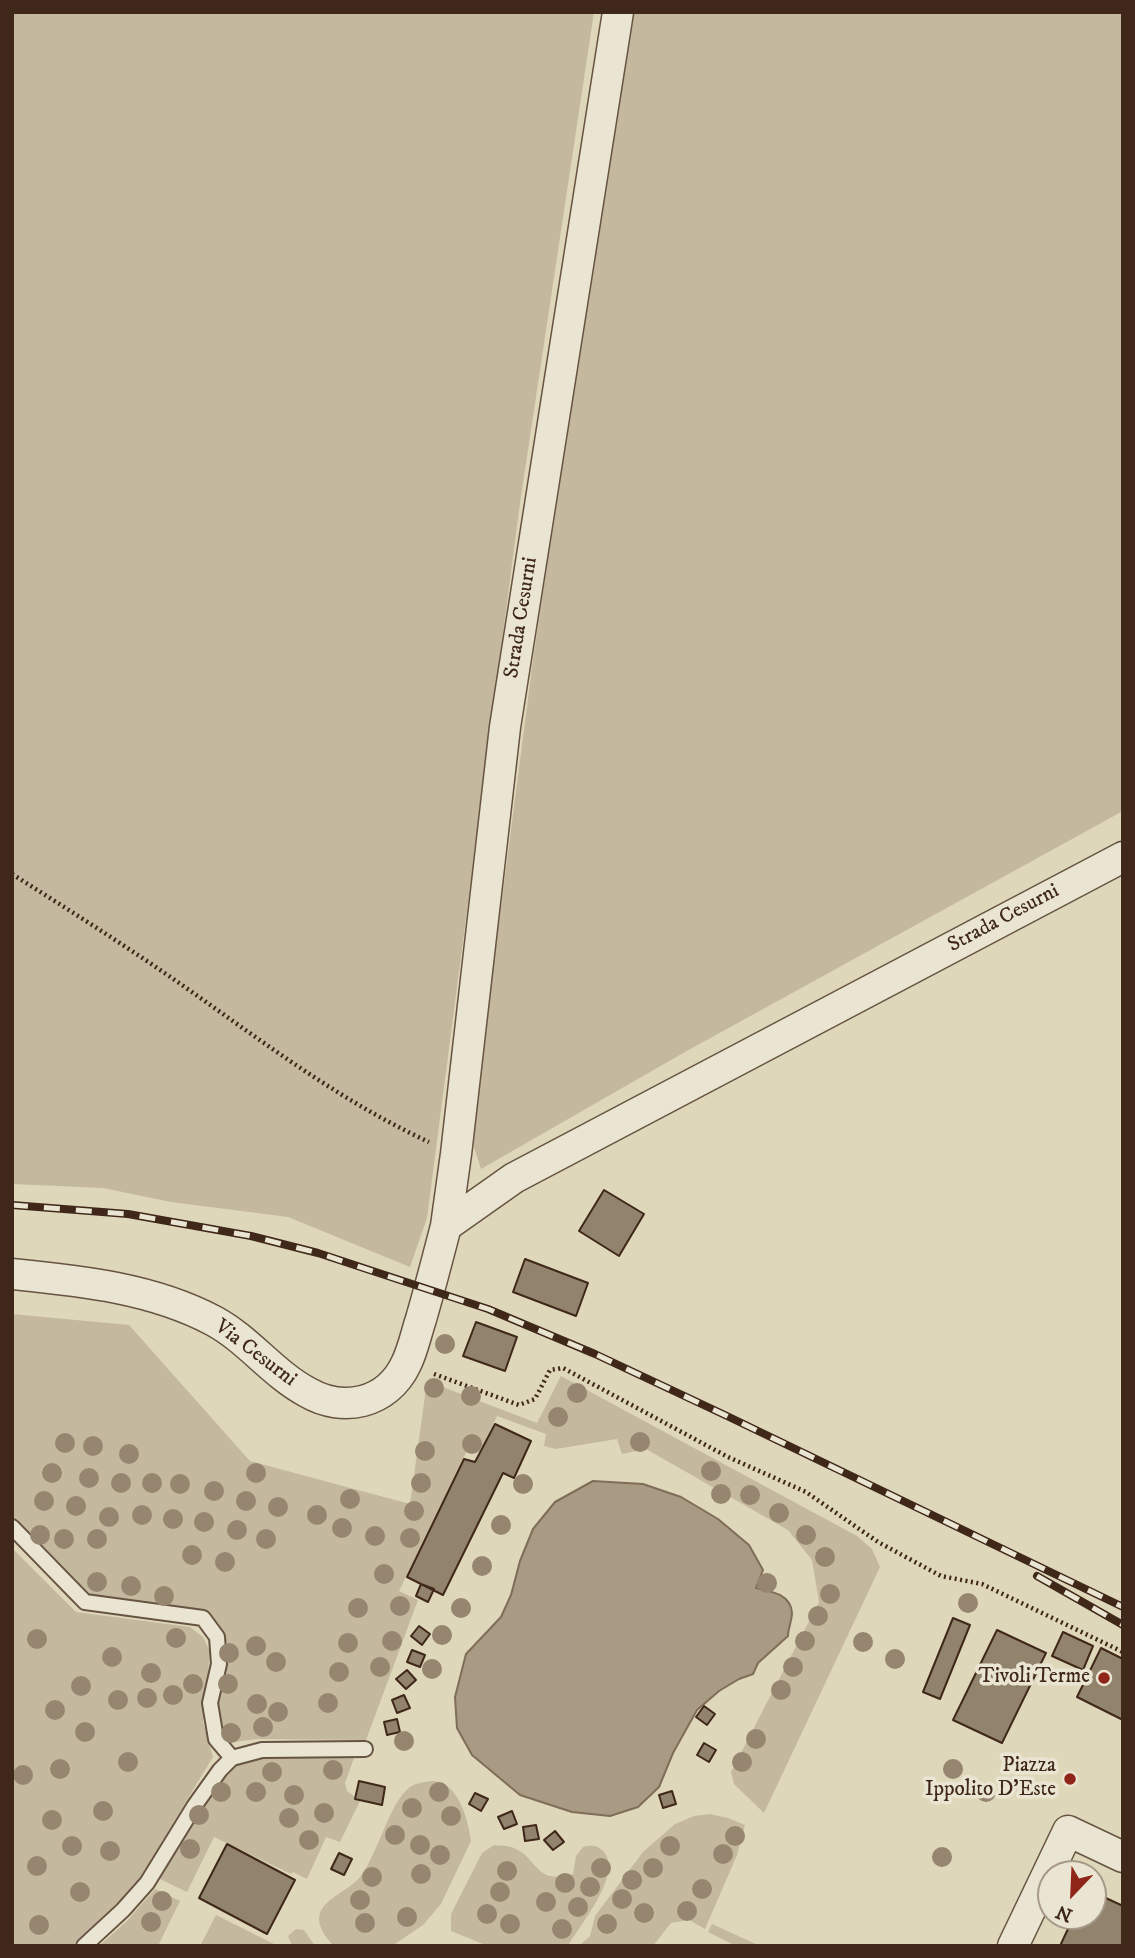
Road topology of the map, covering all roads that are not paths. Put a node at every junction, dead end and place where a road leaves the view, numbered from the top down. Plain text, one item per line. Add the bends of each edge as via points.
1 (618, 12) edge
2 (1123, 857) edge
3 (446, 1226) junction
4 (12, 1274) edge
5 (430, 1288) joint
6 (12, 1527) edge
7 (365, 1749) dead end
8 (232, 1758) junction
9 (1123, 1857) edge
10 (84, 1946) edge
11 (1013, 1946) edge

1 - 3 street, Strada Cesurni via 505,727
2 - 3 street, Strada Cesurni via 514,1178
3 - 5 street, Strada Cesurni
4 - 5 street, Via Cesurni via 96,1284 172,1303 225,1328 299,1388 335,1402 358,1403 390,1387 406,1364
6 - 8 lane via 85,1602 203,1618 217,1637 219,1664 210,1703 216,1740
7 - 8 lane via 262,1750
8 - 10 lane via 195,1805 148,1883
9 - 11 street via 1068,1831

